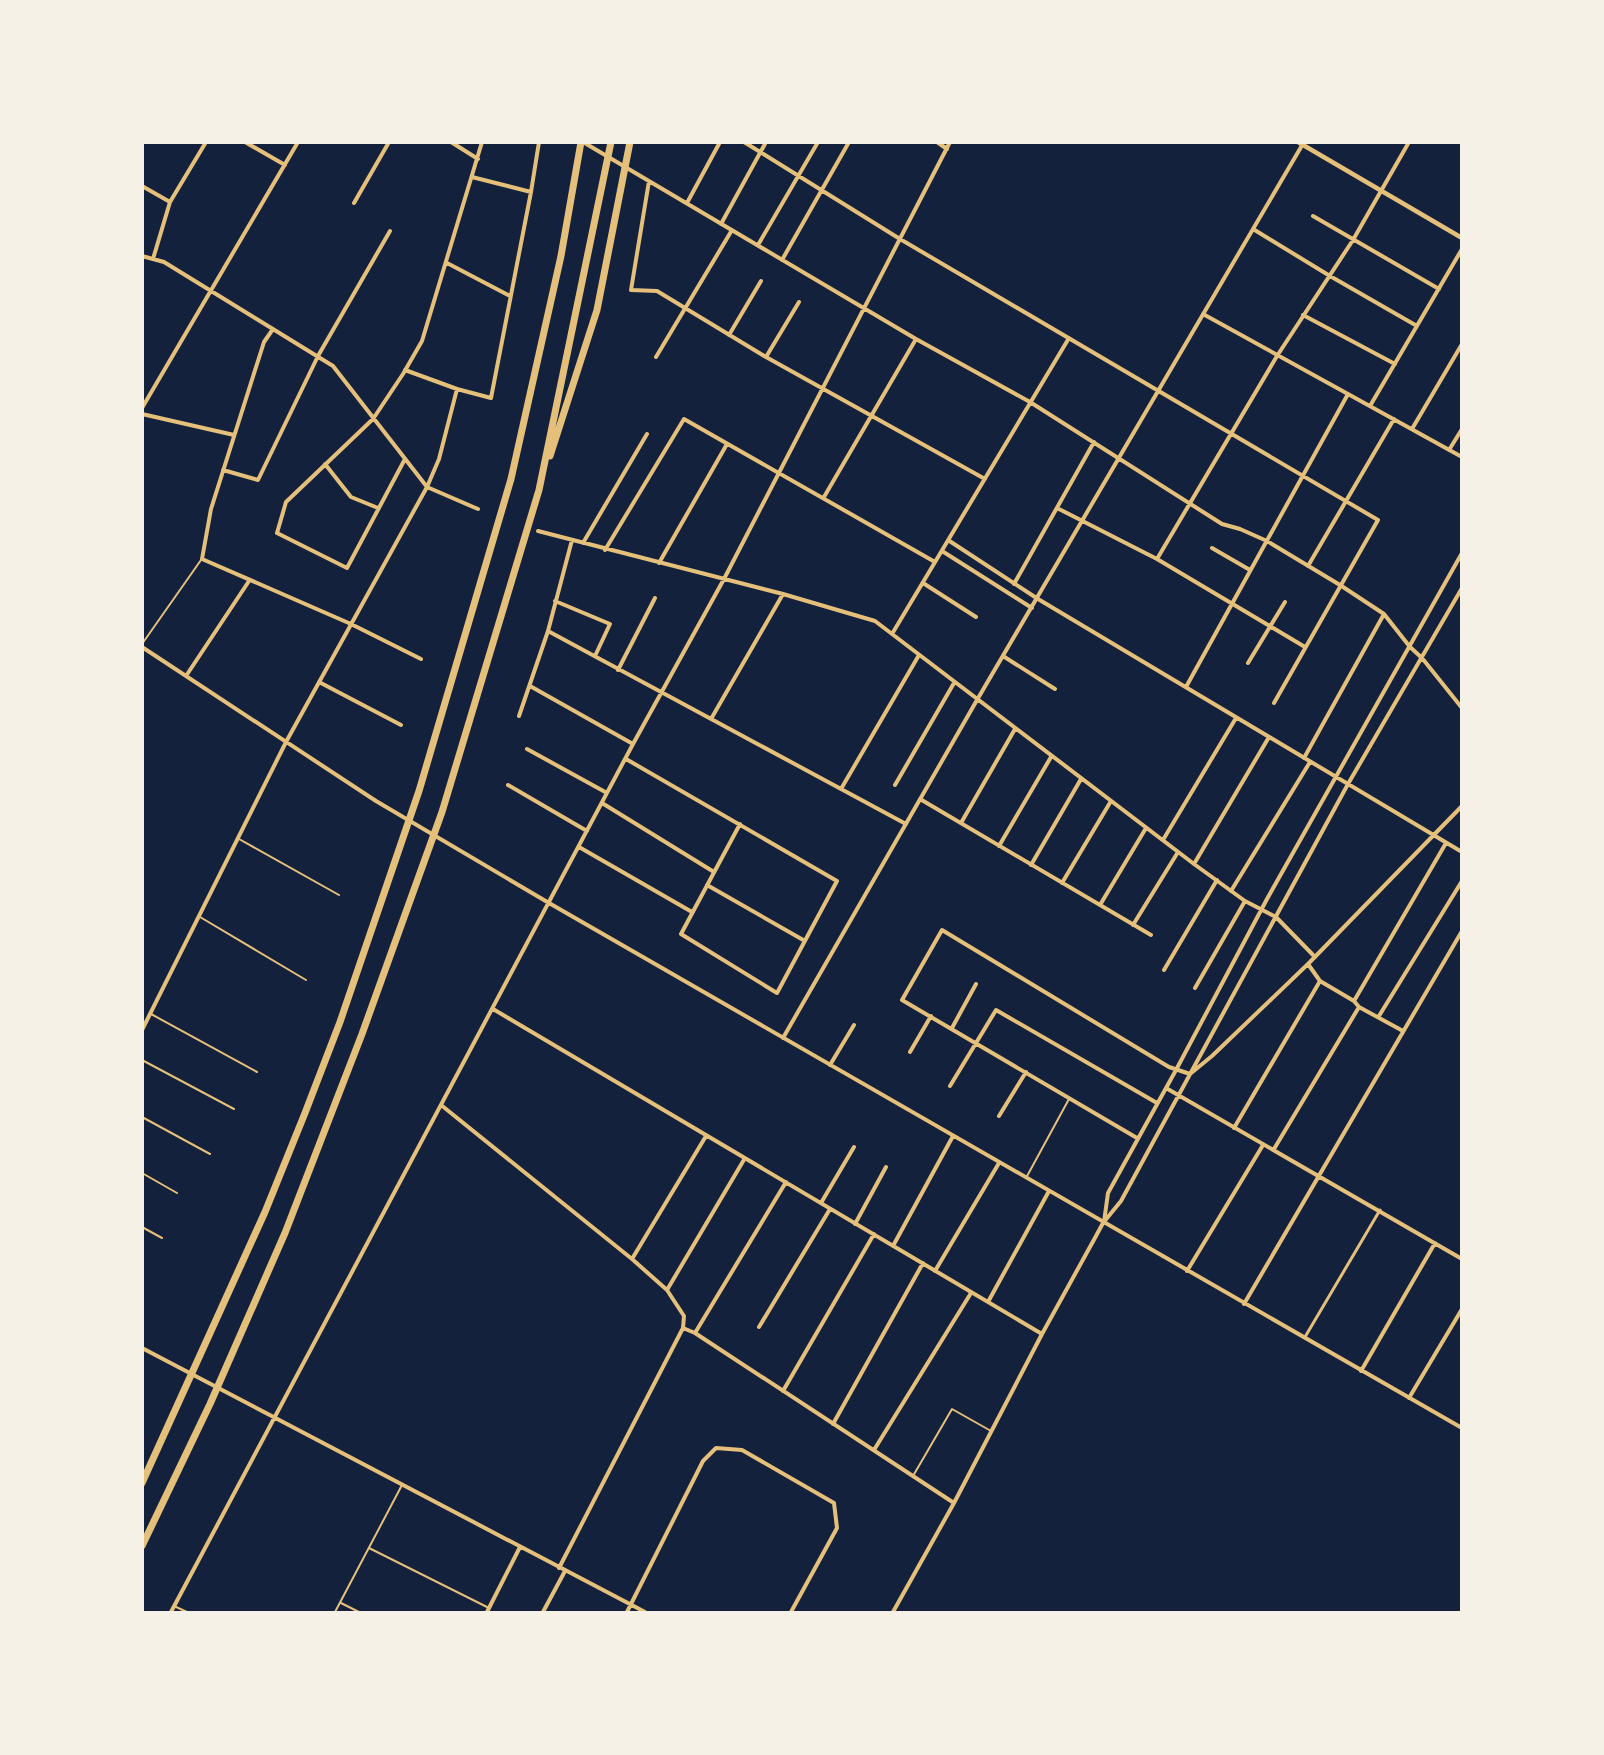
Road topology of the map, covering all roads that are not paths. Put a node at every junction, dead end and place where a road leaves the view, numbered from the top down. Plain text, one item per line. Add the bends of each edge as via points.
1 (206, 142) edge
2 (245, 142) edge
3 (298, 142) edge
4 (389, 142) edge
5 (451, 142) edge
6 (482, 142) edge
7 (539, 142) edge
8 (630, 142) edge
9 (720, 142) edge
10 (744, 142) edge
11 (766, 142) edge
12 (818, 142) edge
13 (849, 142) edge
14 (937, 142) edge
15 (951, 142) edge
16 (1409, 142) edge
17 (1301, 143) edge
18 (581, 145) edge
19 (947, 148) junction
20 (760, 152) junction
21 (609, 153) edge
22 (478, 159) junction
23 (285, 165) junction
24 (798, 176) junction
25 (472, 177) junction
26 (649, 181) junction
27 (142, 186) edge
28 (822, 190) junction
29 (1381, 191) junction
30 (531, 192) junction
31 (170, 202) junction
32 (354, 203) dead end
33 (687, 203) junction
34 (1312, 216) dead end
35 (721, 224) junction
36 (1253, 229) junction
37 (732, 230) junction
38 (390, 231) dead end
39 (1461, 238) edge
40 (900, 239) junction
41 (1353, 240) junction
42 (759, 245) junction
43 (1461, 249) edge
44 (142, 256) edge
45 (153, 259) junction
46 (782, 260) junction
47 (447, 263) junction
48 (1330, 276) junction
49 (761, 281) dead end
50 (1439, 290) junction
51 (211, 291) junction
52 (510, 296) junction
53 (799, 302) dead end
54 (864, 308) junction
55 (685, 309) junction
56 (1203, 314) junction
57 (1303, 315) junction
58 (1417, 326) junction
59 (273, 329) junction
60 (729, 335) junction
61 (1068, 338) junction
62 (916, 339) junction
63 (1461, 344) edge
64 (318, 356) junction
65 (1277, 356) junction
66 (656, 357) dead end
67 (766, 357) junction
68 (1395, 364) junction
69 (405, 370) junction
70 (457, 389) junction
71 (822, 389) junction
72 (1158, 391) junction
73 (1348, 394) junction
74 (1030, 402) junction
75 (1370, 406) junction
76 (142, 408) edge
77 (142, 414) edge
78 (871, 415) junction
79 (373, 418) junction
80 (1394, 420) junction
81 (1412, 429) junction
82 (1461, 429) edge
83 (647, 434) dead end
84 (1231, 434) junction
85 (234, 435) junction
86 (1094, 442) junction
87 (727, 444) junction
88 (1449, 450) junction
89 (1461, 457) edge
90 (1119, 458) junction
91 (405, 459) junction
92 (325, 464) junction
93 (223, 470) junction
94 (778, 472) junction
95 (1303, 476) junction
96 (985, 479) junction
97 (427, 487) junction
98 (539, 490) junction
99 (824, 497) junction
100 (1346, 501) junction
101 (1189, 504) junction
102 (378, 508) junction
103 (1056, 508) junction
104 (478, 509) dead end
105 (1082, 522) junction
106 (538, 531) dead end
107 (572, 540) junction
108 (948, 540) junction
109 (1267, 541) junction
110 (583, 543) junction
111 (1212, 548) dead end
112 (606, 550) junction
113 (942, 551) junction
114 (1461, 553) edge
115 (202, 559) junction
116 (1157, 559) junction
117 (935, 562) junction
118 (659, 563) junction
119 (1308, 566) junction
120 (1250, 570) junction
121 (724, 579) junction
122 (249, 580) junction
123 (923, 583) junction
124 (1014, 584) junction
125 (1340, 585) junction
126 (1461, 588) edge
127 (783, 594) junction
128 (655, 598) dead end
129 (1038, 599) junction
130 (555, 601) junction
131 (1285, 602) dead end
132 (1231, 603) junction
133 (1032, 608) junction
134 (1384, 614) junction
135 (976, 617) dead end
136 (351, 624) junction
137 (1270, 627) junction
138 (548, 631) junction
139 (892, 634) junction
140 (142, 645) edge
141 (1305, 647) junction
142 (1410, 647) junction
143 (919, 655) junction
144 (595, 656) junction
145 (1003, 656) junction
146 (421, 658) dead end
147 (1422, 658) junction
148 (1248, 663) dead end
149 (618, 670) junction
150 (186, 676) junction
151 (319, 682) junction
152 (954, 683) junction
153 (530, 686) junction
154 (1185, 687) junction
155 (1055, 689) dead end
156 (661, 693) junction
157 (977, 700) junction
158 (1274, 703) dead end
159 (1461, 708) edge
160 (519, 716) dead end
161 (1237, 717) junction
162 (711, 719) junction
163 (401, 725) dead end
164 (1015, 729) junction
165 (1269, 737) junction
166 (286, 742) junction
167 (633, 744) junction
168 (527, 749) dead end
169 (1051, 757) junction
170 (1304, 758) junction
171 (626, 759) junction
172 (1310, 762) junction
173 (1335, 776) junction
174 (1081, 779) junction
175 (1348, 784) junction
176 (508, 785) dead end
177 (895, 785) dead end
178 (841, 789) junction
179 (607, 793) junction
180 (920, 799) junction
181 (1111, 801) junction
182 (602, 803) junction
183 (1461, 806) edge
184 (740, 824) junction
185 (906, 824) junction
186 (961, 824) junction
187 (1146, 828) junction
188 (587, 831) junction
189 (1434, 836) junction
190 (239, 839) junction
191 (1162, 840) junction
192 (1446, 843) junction
193 (999, 846) junction
194 (579, 847) junction
195 (1178, 852) junction
196 (1461, 852) edge
197 (1194, 864) junction
198 (1031, 865) junction
199 (714, 872) junction
200 (1216, 880) junction
201 (1461, 881) edge
202 (1062, 883) junction
203 (707, 885) junction
204 (1232, 891) junction
205 (339, 895) dead end
206 (1245, 901) junction
207 (549, 903) junction
208 (1100, 905) junction
209 (1262, 909) junction
210 (692, 912) junction
211 (1276, 917) junction
212 (200, 918) junction
213 (1133, 925) junction
214 (1461, 931) edge
215 (1150, 935) dead end
216 (805, 941) junction
217 (1314, 957) junction
218 (1308, 964) junction
219 (1164, 970) dead end
220 (306, 980) dead end
221 (1320, 981) junction
222 (976, 984) dead end
223 (1196, 988) dead end
224 (1354, 1001) junction
225 (1359, 1006) junction
226 (493, 1009) junction
227 (151, 1014) junction
228 (931, 1016) junction
229 (1379, 1016) junction
230 (854, 1025) dead end
231 (951, 1028) junction
232 (142, 1030) edge
233 (1404, 1031) junction
234 (783, 1038) junction
235 (976, 1043) junction
236 (910, 1052) dead end
237 (142, 1060) edge
238 (830, 1065) junction
239 (1176, 1070) junction
240 (257, 1072) dead end
241 (1026, 1072) junction
242 (1190, 1074) junction
243 (950, 1086) dead end
244 (1166, 1088) junction
245 (1179, 1095) junction
246 (1070, 1098) junction
247 (1157, 1103) junction
248 (441, 1106) junction
249 (234, 1109) dead end
250 (999, 1116) dead end
251 (142, 1117) edge
252 (1234, 1128) junction
253 (706, 1136) junction
254 (953, 1136) junction
255 (1137, 1138) junction
256 (1263, 1145) junction
257 (854, 1146) dead end
258 (1274, 1149) junction
259 (210, 1154) dead end
260 (745, 1158) junction
261 (999, 1163) junction
262 (886, 1167) dead end
263 (142, 1173) edge
264 (1318, 1176) junction
265 (1026, 1178) junction
266 (786, 1182) junction
267 (1049, 1191) junction
268 (177, 1192) dead end
269 (821, 1203) junction
270 (830, 1209) junction
271 (1380, 1210) junction
272 (1103, 1223) junction
273 (855, 1224) junction
274 (142, 1227) edge
275 (874, 1234) junction
276 (162, 1238) dead end
277 (1435, 1243) junction
278 (893, 1246) junction
279 (1461, 1258) edge
280 (632, 1259) junction
281 (923, 1263) junction
282 (935, 1271) junction
283 (1187, 1271) junction
284 (667, 1290) junction
285 (972, 1292) junction
286 (988, 1302) junction
287 (1244, 1304) junction
288 (1461, 1309) edge
289 (759, 1327) dead end
290 (683, 1328) junction
291 (695, 1333) junction
292 (1042, 1334) junction
293 (1305, 1337) junction
294 (142, 1348) edge
295 (1361, 1371) junction
296 (783, 1390) junction
297 (1409, 1398) junction
298 (275, 1417) junction
299 (833, 1424) junction
300 (1461, 1428) edge
301 (991, 1431) junction
302 (874, 1450) junction
303 (913, 1476) junction
304 (142, 1483) edge
305 (402, 1485) junction
306 (954, 1503) junction
307 (142, 1546) edge
308 (520, 1547) junction
309 (369, 1548) junction
310 (559, 1568) junction
311 (566, 1571) junction
312 (340, 1602) junction
313 (630, 1605) junction
314 (174, 1606) junction
315 (488, 1610) edge
316 (171, 1612) edge
317 (187, 1612) edge
318 (335, 1612) edge
319 (359, 1612) edge
320 (543, 1612) edge
321 (627, 1612) edge
322 (645, 1612) edge
323 (791, 1612) edge
324 (893, 1612) edge

1 - 31 street
2 - 23 street
3 - 23 street
4 - 32 street
5 - 22 street
6 - 22 street
7 - 30 street
8 - 98 highway via 597,310
9 - 33 street
10 - 20 street
11 - 20 street
12 - 24 street
13 - 28 street
14 - 19 street
15 - 19 street
16 - 29 street
17 - 29 street
17 - 36 street
18 - 21 street
18 - 304 highway via 512,479 419,791 313,1093 265,1212
19 - 40 street
20 - 24 street
20 - 35 street
21 - 26 street
21 - 98 highway
22 - 25 street
23 - 51 street
24 - 28 street
24 - 42 street
25 - 30 street
25 - 47 street
26 - 33 street
26 - 55 street via 631,290 657,291
27 - 31 street
28 - 40 street
28 - 46 street
29 - 39 street
29 - 41 street
30 - 52 street
31 - 45 street
33 - 35 street
34 - 41 street
35 - 37 street
36 - 48 street
36 - 56 street
37 - 42 street
37 - 55 street
38 - 64 street
40 - 54 street
40 - 61 street
41 - 48 street
41 - 50 street
42 - 46 street
43 - 50 street
44 - 45 street
45 - 51 street
46 - 54 street
47 - 52 street
47 - 69 street via 422,341
48 - 57 street
48 - 58 street
49 - 60 street
50 - 58 street
51 - 59 street
51 - 76 street
52 - 70 street via 491,398
53 - 67 street
54 - 62 street
54 - 71 street
55 - 60 street
55 - 66 street
56 - 65 street
56 - 72 street
57 - 65 street
57 - 68 street
58 - 68 street
59 - 64 street
59 - 85 street via 264,342
60 - 67 street
61 - 72 street
61 - 74 street
62 - 74 street
62 - 78 street
63 - 81 street
64 - 79 street via 333,366
64 - 93 street via 258,480
65 - 73 street
65 - 84 street
67 - 71 street
68 - 75 street
69 - 70 street
69 - 79 street
70 - 97 street via 439,459
71 - 78 street
71 - 94 street
72 - 84 street
72 - 90 street
73 - 75 street
73 - 95 street
74 - 86 street
74 - 96 street
75 - 80 street
77 - 85 street
78 - 96 street
78 - 99 street
79 - 91 street
79 - 92 street
80 - 81 street
80 - 100 street
81 - 88 street
82 - 88 street
83 - 110 street
84 - 95 street
84 - 101 street
85 - 93 street
86 - 90 street
86 - 103 street
87 - 94 street
87 - 112 street via 684,419
87 - 118 street
88 - 89 street
90 - 101 street
90 - 105 street
91 - 97 street
91 - 102 street
92 - 102 street via 351,497
92 - 102 street via 286,502 277,533 347,568
93 - 115 street
94 - 99 street
94 - 121 street
95 - 100 street
95 - 109 street
96 - 108 street
97 - 104 street
97 - 136 street
98 - 307 highway via 442,812 331,1116 210,1404
99 - 117 street
100 - 119 street
100 - 125 street via 1378,520
101 - 109 street via 1222,524
101 - 116 street
103 - 105 street
103 - 124 street
105 - 116 street
105 - 129 street
106 - 107 street
107 - 110 street
107 - 130 street
108 - 113 street
108 - 124 street
109 - 119 street
109 - 120 street
110 - 112 street
111 - 120 street
112 - 118 street
113 - 117 street
113 - 133 street
114 - 142 street
115 - 122 street
115 - 140 lane
116 - 132 street
117 - 123 street
118 - 121 street
119 - 125 street
120 - 132 street
121 - 127 street
121 - 156 street
122 - 136 street
122 - 150 street
123 - 135 street
123 - 139 street
124 - 129 street
125 - 134 street
125 - 141 street
126 - 147 street
127 - 139 street via 874,621
127 - 162 street
128 - 149 street
129 - 133 street
129 - 154 street
130 - 138 street
130 - 144 street via 610,624
131 - 137 street
132 - 137 street
132 - 154 street
133 - 145 street
134 - 142 street
134 - 170 street
136 - 146 street
136 - 151 street
137 - 141 street
137 - 148 street
138 - 144 street
138 - 153 street
139 - 143 street
140 - 150 street
141 - 158 street
142 - 147 street
142 - 173 street
143 - 152 street
143 - 178 street
144 - 149 street
145 - 155 street
145 - 157 street
147 - 159 street
147 - 175 street
149 - 156 street
150 - 166 street
151 - 163 street
151 - 166 street
152 - 157 street
152 - 177 street
153 - 160 street
153 - 167 street
154 - 161 street
156 - 162 street
156 - 167 street
157 - 164 street
157 - 180 street
161 - 165 street
161 - 191 street
162 - 178 street
164 - 169 street
164 - 186 street
165 - 170 street
165 - 197 street
166 - 190 street
166 - 207 street via 376,801
167 - 171 street
168 - 179 street
169 - 174 street
169 - 193 street
170 - 172 street
171 - 179 street
171 - 184 street
172 - 173 street
172 - 204 street
173 - 175 street
173 - 209 street
174 - 181 street
174 - 198 street
175 - 189 street
175 - 211 street
176 - 188 street
178 - 185 street
179 - 182 street
180 - 185 street
180 - 186 street
181 - 187 street
181 - 202 street
182 - 188 street
182 - 199 street
183 - 189 street
184 - 199 street
184 - 216 street via 837,881
185 - 234 street
186 - 193 street
187 - 191 street
187 - 208 street
188 - 194 street
189 - 192 street
189 - 217 street
190 - 205 lane
190 - 212 street
191 - 195 street
192 - 196 street
192 - 224 street
193 - 198 street
194 - 207 street
194 - 210 street
195 - 197 street
195 - 213 street
197 - 200 street
198 - 202 street
199 - 203 street
200 - 204 street
200 - 219 street
201 - 229 street
202 - 208 street
203 - 210 street
203 - 216 street
204 - 206 street
206 - 209 street
206 - 223 street
207 - 226 street
207 - 234 street
208 - 213 street
209 - 211 street
209 - 239 street
210 - 216 street via 681,934 777,993
211 - 217 street
211 - 242 street
212 - 220 lane
212 - 227 street
213 - 215 street
214 - 233 street
217 - 218 street
218 - 221 street
218 - 242 street
221 - 224 street
221 - 252 street
222 - 231 street
224 - 225 street
225 - 229 street
225 - 258 street
226 - 248 street
226 - 253 street
227 - 232 street
227 - 240 lane
228 - 231 street
228 - 236 street
228 - 239 street via 902,1000 942,930
229 - 233 street
230 - 238 street
231 - 235 street
233 - 264 street
234 - 238 street
235 - 241 street
235 - 243 street
235 - 247 street via 996,1010
237 - 249 lane
238 - 254 street
239 - 242 street
239 - 244 street
241 - 246 street
241 - 250 street
242 - 245 street
244 - 245 street
244 - 247 street
245 - 252 street
245 - 272 street via 1121,1202
246 - 255 street
246 - 265 lane
247 - 255 street
248 - 280 street
248 - 298 street
251 - 259 lane
252 - 256 street
253 - 260 street
253 - 280 street
254 - 261 street
254 - 278 street
255 - 272 street via 1108,1193
256 - 258 street
256 - 283 street
257 - 269 street
258 - 264 street
260 - 266 street
260 - 284 street
261 - 265 street
261 - 282 street
262 - 273 street
263 - 268 lane
264 - 271 street
264 - 287 street
265 - 267 street
266 - 269 street
266 - 291 street
267 - 272 street
267 - 286 street
269 - 270 street
270 - 273 street
270 - 289 street
271 - 277 street
271 - 293 street
272 - 283 street
272 - 292 street
273 - 275 street
274 - 276 lane
275 - 278 street
275 - 296 street
277 - 279 street
277 - 295 street
278 - 281 street
280 - 284 street
281 - 282 street
281 - 299 street
282 - 285 street
283 - 287 street
284 - 290 street via 684,1316
285 - 286 street
285 - 302 street
286 - 292 street
287 - 293 street
288 - 297 street
290 - 291 street
290 - 310 street
291 - 296 street
292 - 301 street
293 - 295 street
294 - 298 street
295 - 297 street
296 - 299 street
297 - 300 street
298 - 305 street
298 - 314 street
299 - 302 street
301 - 303 lane via 952,1409
301 - 306 street
302 - 303 street
303 - 306 street
305 - 308 street
305 - 309 lane
306 - 324 street
308 - 310 street
308 - 315 street
309 - 312 lane
309 - 315 lane
310 - 311 street
311 - 313 street
311 - 320 street
312 - 318 lane
312 - 319 lane
313 - 321 street
313 - 322 street
313 - 323 street via 703,1461 716,1448 742,1450 834,1503 837,1528
314 - 316 street
314 - 317 lane

